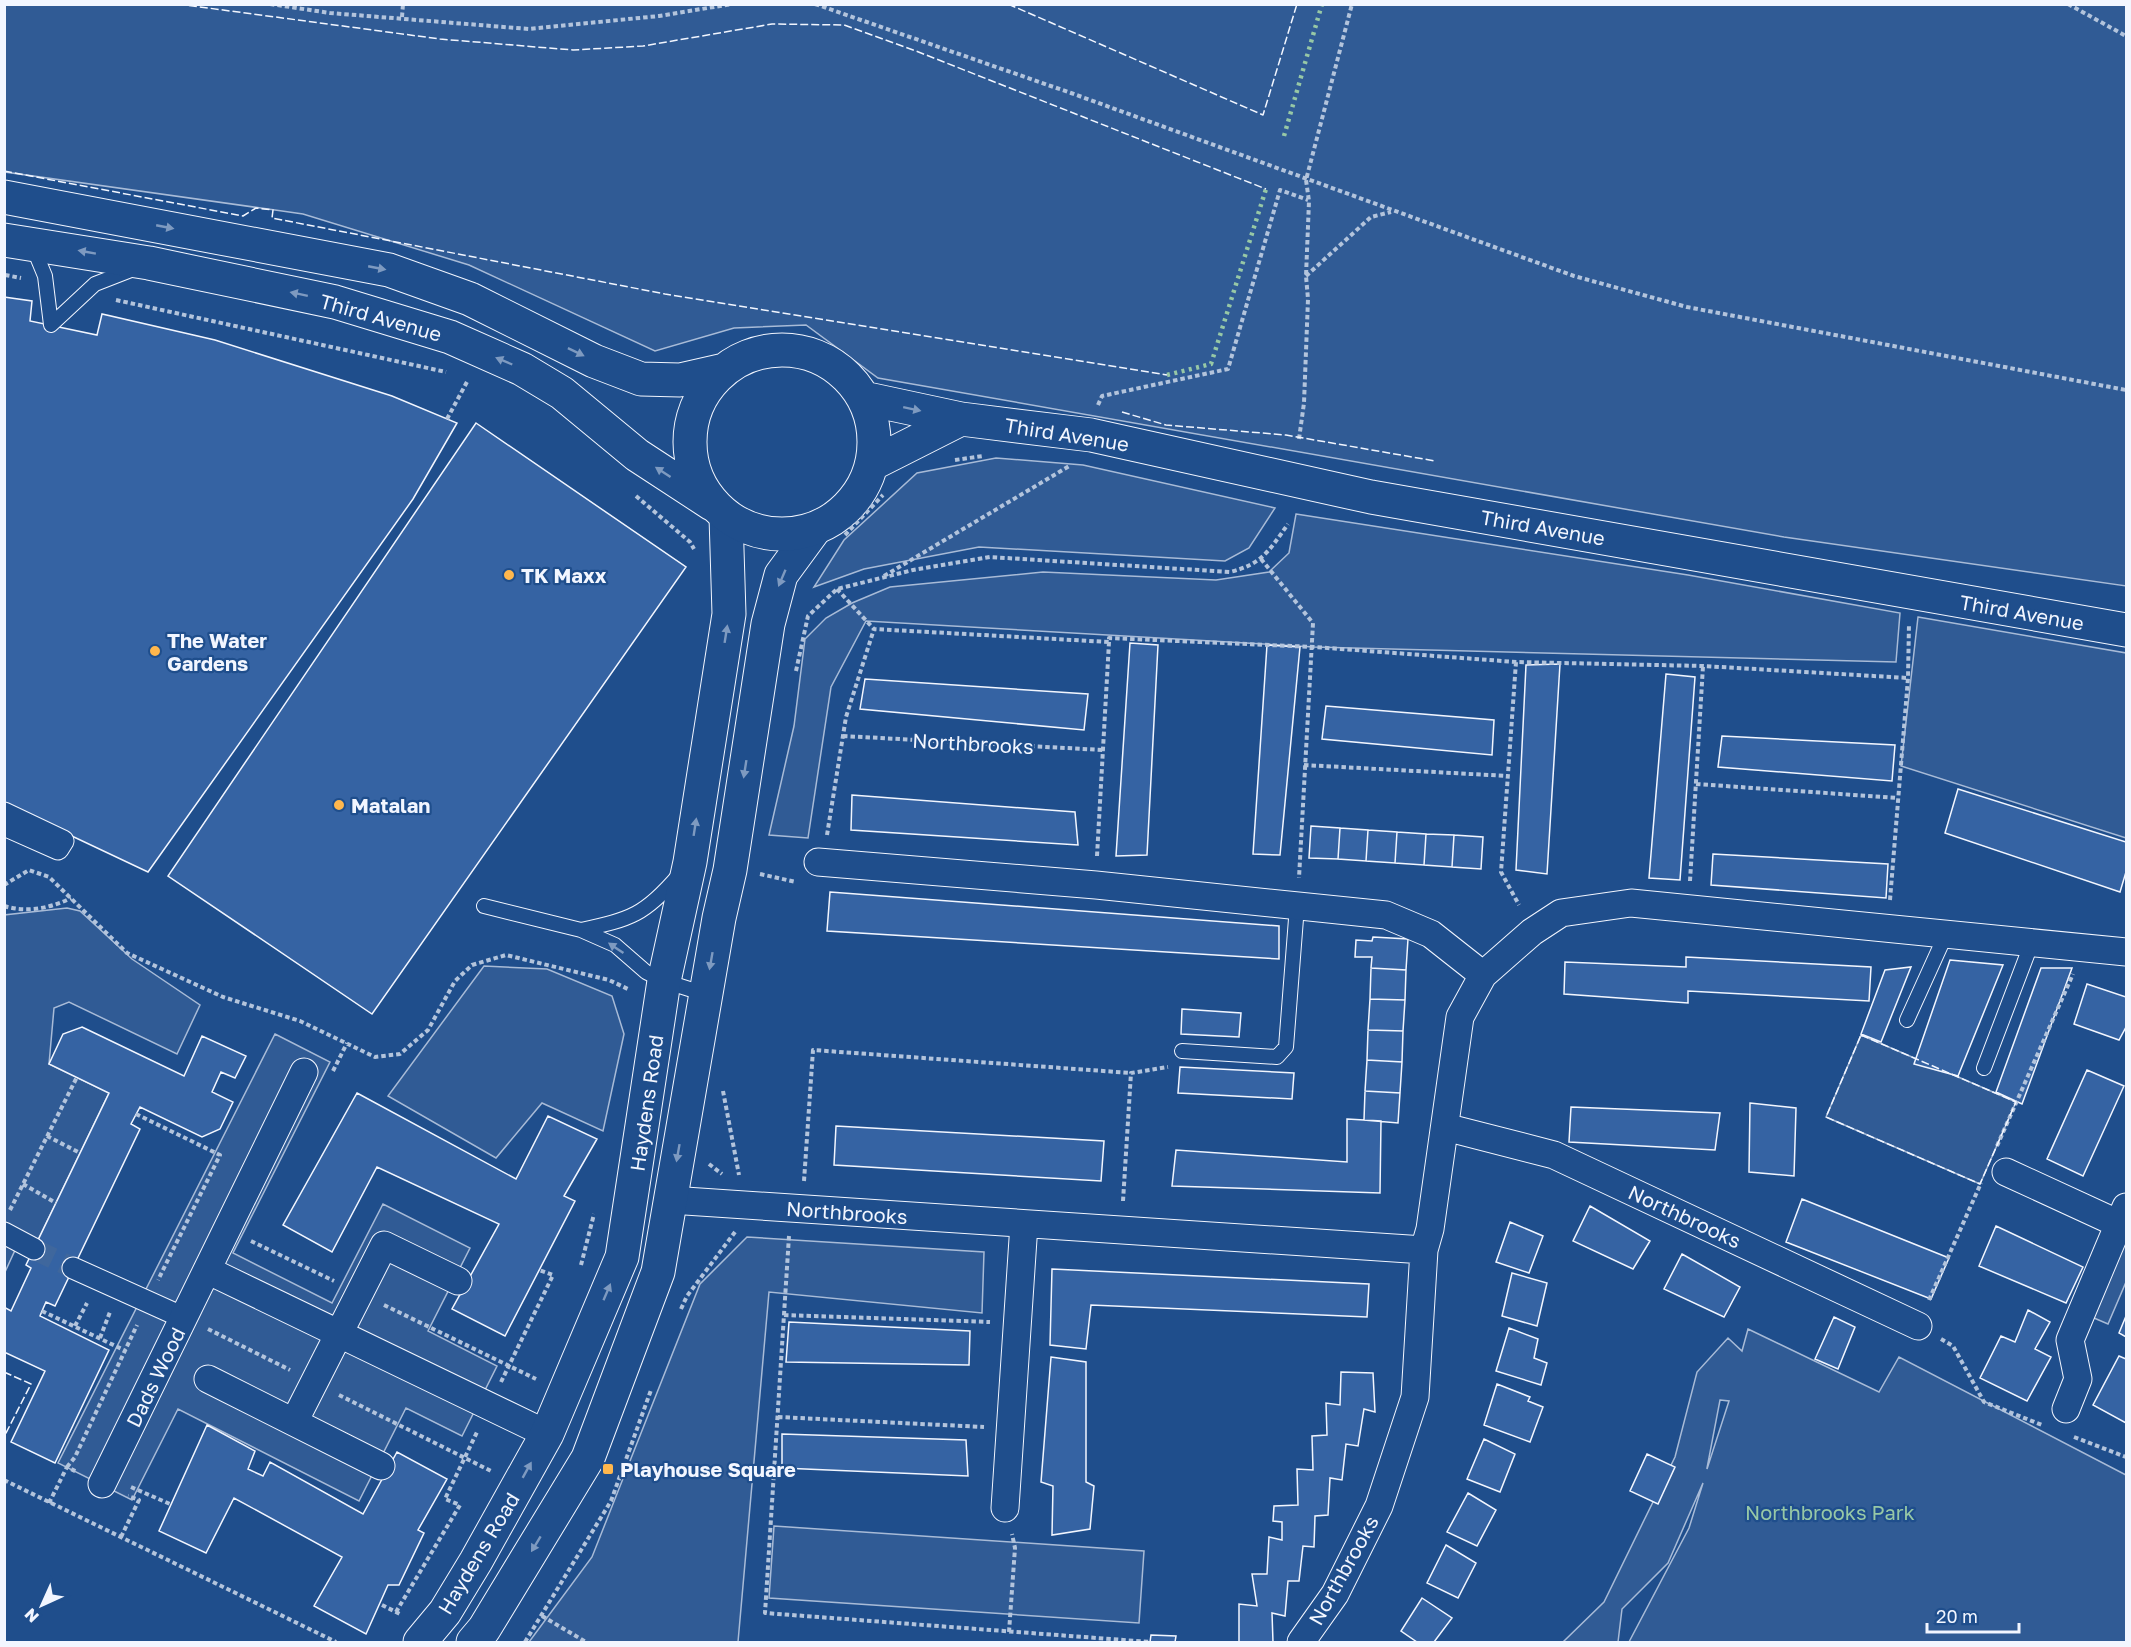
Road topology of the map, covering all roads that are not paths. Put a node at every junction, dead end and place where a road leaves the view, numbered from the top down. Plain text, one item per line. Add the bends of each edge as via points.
1 (4, 197) edge
2 (18, 241) edge
3 (149, 263) junction
4 (724, 369) junction
5 (863, 398) junction
6 (962, 419) junction
7 (881, 476) junction
8 (719, 511) junction
9 (829, 534) junction
10 (2127, 630) edge
11 (4, 813) edge
12 (4, 825) edge
13 (690, 862) junction
14 (819, 862) road end
15 (484, 906) dead end
16 (1297, 906) junction
17 (581, 930) junction
18 (1946, 934) junction
19 (2032, 942) junction
20 (2127, 952) edge
21 (1483, 975) junction
22 (663, 981) junction
23 (705, 994) junction
24 (1907, 1020) dead end
25 (1182, 1050) road end
26 (1984, 1068) dead end
27 (304, 1072) dead end
28 (1444, 1128) junction
29 (1995, 1166) road end
30 (632, 1195) junction
31 (670, 1200) junction
32 (2123, 1215) edge
33 (7, 1223) edge
34 (1024, 1224) junction
35 (34, 1249) tunnel mouth
36 (1424, 1250) junction
37 (74, 1268) tunnel mouth
38 (207, 1270) junction
39 (458, 1281) dead end
40 (184, 1318) junction
41 (1918, 1326) road end
42 (339, 1334) junction
43 (208, 1379) dead end
44 (2058, 1418) road end
45 (294, 1422) junction
46 (547, 1434) junction
47 (381, 1466) dead end
48 (102, 1484) dead end
49 (1005, 1508) road end
50 (416, 1631) edge
51 (473, 1642) edge
52 (1301, 1642) edge

1 -> 4 main road via 389,270 470,299 594,361 641,379 680,380
3 -> 2 main road, Third Avenue
2 - 3 lane via 45,276 51,325 95,284
8 -> 3 main road, Third Avenue via 638,455 562,393 522,369 460,342 335,302
4 - 5 main road via 747,356 800,351 847,376
4 - 8 main road via 704,392 692,419 689,449 696,479
5 -> 6 main road, Third Avenue
5 - 7 main road via 872,419
6 - 7 main road
6 - 10 main road, Third Avenue via 1090,435 1371,497
7 - 9 main road via 860,492
8 - 9 main road via 762,533
13 -> 8 main road, Haydens Road via 729,614
9 -> 23 main road, Haydens Road via 781,575 768,624 730,870
11 - 12 street via 63,841 58,849
13 - 17 lane via 659,898 626,920
13 - 22 main road, Haydens Road
14 - 16 street
15 - 17 lane
16 - 21 street via 1386,915 1431,934
16 - 25 lane via 1286,1047 1277,1057
22 -> 17 lane via 615,945
18 - 19 street, Northbrooks
18 - 21 street, Northbrooks via 1631,903 1561,914 1532,932
18 - 24 lane
19 - 20 street, Northbrooks
19 - 26 lane
21 - 28 street, Northbrooks via 1460,1017
22 - 23 lane
22 - 30 main road, Haydens Road
23 -> 31 main road, Haydens Road
27 - 38 street, Dads Wood
28 - 36 street, Northbrooks
28 - 41 street, Northbrooks via 1554,1155
29 - 32 street
30 - 31 main road
46 -> 30 main road, Haydens Road via 622,1257
31 - 34 street, Northbrooks via 740,1205 797,1199
31 -> 51 main road, Haydens Road via 658,1272 588,1458
32 - 44 street via 2070,1340 2078,1379
33 - 35 street
34 - 36 street, Northbrooks
34 - 49 street
36 - 52 street, Northbrooks via 1415,1397 1379,1506 1335,1594
37 - 40 street
38 - 40 street, Dads Wood
38 - 42 street
39 - 42 street via 384,1245
40 - 48 street, Dads Wood
42 - 45 street
42 - 46 street
43 - 45 street
45 - 47 street
50 -> 46 main road, Haydens Road via 445,1611

